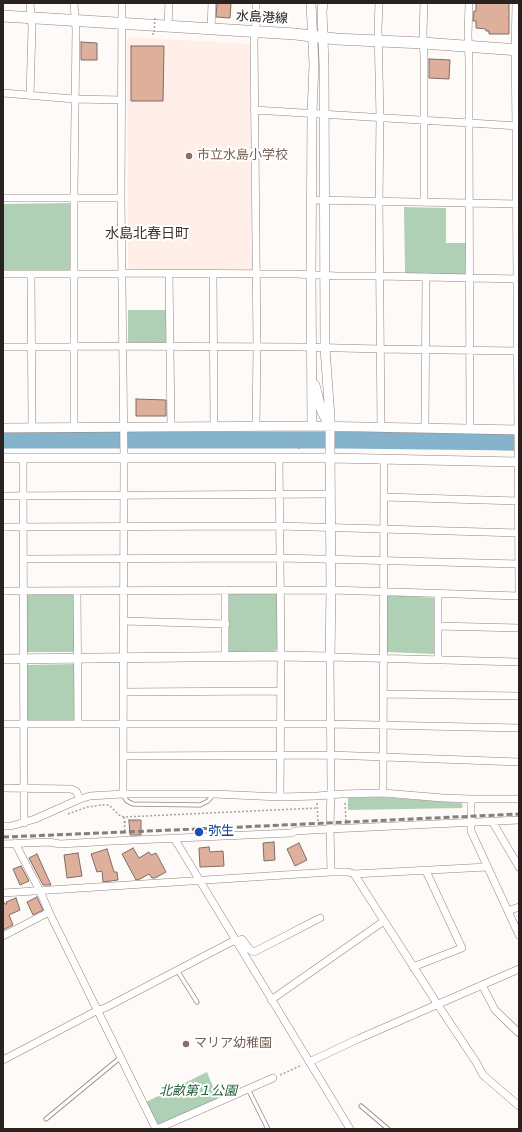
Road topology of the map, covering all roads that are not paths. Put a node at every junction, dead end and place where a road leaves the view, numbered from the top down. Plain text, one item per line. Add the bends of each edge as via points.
1 (30, 3) edge
2 (74, 3) edge
3 (122, 3) edge
4 (169, 3) edge
5 (212, 3) edge
6 (256, 3) edge
7 (311, 3) edge
8 (323, 3) edge
9 (378, 3) edge
10 (424, 3) edge
11 (469, 3) edge
12 (516, 3) edge
13 (3, 16) edge
14 (31, 18) junction
15 (75, 21) junction
16 (122, 23) junction
17 (168, 26) junction
18 (211, 29) junction
19 (255, 32) junction
20 (318, 37) junction
21 (378, 40) junction
22 (423, 43) junction
23 (468, 46) junction
24 (517, 50) edge
25 (3, 93) edge
26 (30, 95) junction
27 (74, 99) junction
28 (122, 100) junction
29 (254, 110) junction
30 (312, 113) junction
31 (324, 114) junction
32 (380, 117) junction
33 (424, 120) junction
34 (470, 123) junction
35 (518, 126) edge
36 (3, 198) edge
37 (74, 198) junction
38 (122, 198) junction
39 (312, 200) junction
40 (324, 200) junction
41 (379, 201) junction
42 (424, 202) junction
43 (469, 203) junction
44 (518, 204) edge
45 (169, 273) junction
46 (3, 274) edge
47 (31, 274) junction
48 (74, 274) junction
49 (122, 274) junction
50 (213, 274) junction
51 (256, 274) junction
52 (311, 275) junction
53 (324, 276) junction
54 (379, 276) junction
55 (426, 277) junction
56 (469, 278) junction
57 (518, 280) edge
58 (3, 347) edge
59 (31, 347) junction
60 (75, 347) junction
61 (123, 347) junction
62 (170, 347) junction
63 (213, 347) junction
64 (257, 347) junction
65 (312, 348) junction
66 (325, 348) junction
67 (380, 349) junction
68 (425, 350) junction
69 (470, 350) junction
70 (518, 352) edge
71 (312, 372) junction
72 (123, 426) junction
73 (171, 426) junction
74 (214, 426) junction
75 (256, 426) junction
76 (312, 426) junction
77 (32, 427) junction
78 (74, 427) junction
79 (381, 427) junction
80 (3, 428) edge
81 (425, 428) junction
82 (470, 429) junction
83 (330, 430) junction
84 (518, 432) edge
85 (3, 458) edge
86 (23, 458) junction
87 (124, 458) junction
88 (279, 458) junction
89 (330, 458) junction
90 (384, 459) junction
91 (518, 460) edge
92 (330, 494) junction
93 (23, 495) junction
94 (123, 495) junction
95 (279, 495) junction
96 (3, 496) edge
97 (384, 496) junction
98 (518, 501) edge
99 (23, 526) junction
100 (279, 526) junction
101 (3, 527) edge
102 (123, 527) junction
103 (331, 527) junction
104 (383, 529) junction
105 (519, 533) edge
106 (280, 558) junction
107 (23, 559) junction
108 (123, 559) junction
109 (331, 560) junction
110 (383, 561) junction
111 (519, 564) edge
112 (225, 590) junction
113 (280, 590) junction
114 (331, 590) junction
115 (519, 590) edge
116 (3, 591) edge
117 (23, 591) junction
118 (77, 591) junction
119 (123, 591) junction
120 (383, 592) junction
121 (438, 594) junction
122 (519, 596) edge
123 (123, 621) junction
124 (226, 624) junction
125 (438, 626) junction
126 (519, 628) edge
127 (281, 656) junction
128 (225, 657) junction
129 (330, 657) junction
130 (78, 658) junction
131 (123, 658) junction
132 (383, 658) junction
133 (3, 659) edge
134 (23, 659) junction
135 (438, 660) junction
136 (519, 662) edge
137 (280, 691) junction
138 (123, 692) junction
139 (383, 694) junction
140 (519, 696) edge
141 (3, 724) edge
142 (24, 724) junction
143 (78, 724) junction
144 (123, 724) junction
145 (281, 724) junction
146 (330, 724) junction
147 (383, 725) junction
148 (519, 728) edge
149 (331, 755) junction
150 (123, 756) junction
151 (280, 756) junction
152 (383, 757) junction
153 (519, 762) edge
154 (3, 788) edge
155 (23, 789) junction
156 (383, 793) junction
157 (123, 794) junction
158 (214, 794) junction
159 (331, 794) junction
160 (280, 796) junction
161 (80, 799) junction
162 (471, 799) junction
163 (519, 799) edge
164 (519, 820) edge
165 (492, 821) junction
166 (470, 822) junction
167 (24, 823) junction
168 (3, 826) edge
169 (330, 829) junction
170 (174, 838) junction
171 (15, 843) junction
172 (3, 844) edge
173 (487, 867) junction
174 (519, 867) edge
175 (426, 871) junction
176 (331, 872) junction
177 (354, 874) junction
178 (200, 882) junction
179 (40, 891) junction
180 (3, 893) edge
181 (519, 907) edge
182 (508, 911) junction
183 (49, 912) junction
184 (320, 918) dead end
185 (384, 921) junction
186 (519, 935) edge
187 (3, 936) edge
188 (236, 941) junction
189 (413, 967) junction
190 (519, 969) edge
191 (177, 970) junction
192 (482, 985) junction
193 (271, 1000) junction
194 (197, 1002) dead end
195 (438, 1005) junction
196 (98, 1010) junction
197 (519, 1033) edge
198 (121, 1057) junction
199 (3, 1060) edge
200 (309, 1062) junction
201 (273, 1078) road end
202 (248, 1089) junction
203 (361, 1106) dead end
204 (519, 1106) edge
205 (46, 1119) dead end
206 (157, 1129) edge
207 (268, 1129) edge
208 (350, 1129) edge
209 (388, 1129) edge

1 - 14 street
2 - 15 street
3 - 16 street
4 - 17 street
5 - 18 street
6 - 19 street
7 - 20 street
8 - 20 street
9 - 21 street
10 - 22 street
11 - 23 street
12 - 24 street
13 - 14 main road, 水島港線
14 - 15 main road, 水島港線
14 - 26 street
15 - 16 main road, 水島港線
15 - 27 street
16 - 17 main road, 水島港線
16 - 28 street
17 - 18 main road, 水島港線
18 - 19 main road, 水島港線
19 - 20 main road, 水島港線
19 - 29 street
20 - 21 main road, 水島港線
20 - 30 street
20 - 31 street
21 - 22 main road, 水島港線
21 - 32 street
22 - 23 main road, 水島港線
22 - 33 street
23 - 24 main road, 水島港線
23 - 34 street
24 - 35 street
25 - 26 street
26 - 27 street
27 - 28 street
27 - 37 street
28 - 38 street
29 - 30 street
29 - 51 street
30 - 31 street
30 - 39 street
31 - 32 street
31 - 40 street
32 - 33 street
32 - 41 street
33 - 34 street
33 - 42 street
34 - 35 street
34 - 43 street
35 - 44 street
36 - 37 street
37 - 38 street
37 - 48 street
38 - 49 street
39 - 40 street
39 - 52 street
40 - 41 street
40 - 53 street
41 - 42 street
41 - 54 street
42 - 43 street
43 - 44 street
43 - 56 street
44 - 57 street
45 - 49 street
45 - 50 street
45 - 62 street
46 - 47 street
47 - 48 street
47 - 59 street
48 - 49 street
48 - 60 street
49 - 61 street
50 - 51 street
50 - 63 street
51 - 52 street
51 - 64 street
52 - 53 street
52 - 65 street
53 - 54 street
53 - 66 street
54 - 55 street
54 - 67 street
55 - 56 street
55 - 68 street
56 - 57 street
56 - 69 street
57 - 70 street
58 - 59 street
59 - 60 street
59 - 77 street
60 - 61 street
60 - 78 street
61 - 62 street
61 - 72 street
62 - 63 street
62 - 73 street
63 - 64 street
63 - 74 street
64 - 65 street
64 - 75 street
65 - 66 street
65 - 71 street
66 - 67 street
66 - 83 street
67 - 68 street
67 - 79 street
68 - 69 street
68 - 81 street
69 - 70 street
69 - 82 street
70 - 84 street
71 - 76 street
71 - 83 street via 322,412
72 - 73 street
72 - 78 street
72 - 87 street
73 - 74 street
74 - 75 street
75 - 76 street
76 - 83 street
77 - 78 street
77 - 80 street
79 - 81 street
79 - 83 street
81 - 82 street
82 - 84 street
83 - 89 street
84 - 91 street
85 - 86 street
86 - 87 street
86 - 93 street
87 - 88 street
87 - 94 street
88 - 89 street
88 - 95 street
89 - 90 street
89 - 92 street
90 - 91 street
90 - 97 street
91 - 98 street
92 - 95 street
92 - 103 street
93 - 94 street
93 - 96 street
93 - 99 street
94 - 95 street
94 - 102 street
95 - 100 street
97 - 98 street
97 - 104 street
98 - 105 street
99 - 101 street
99 - 102 street
99 - 107 street
100 - 102 street
100 - 103 street
100 - 106 street
102 - 108 street
103 - 104 street
103 - 109 street
104 - 105 street
104 - 110 street
105 - 111 street
106 - 108 street
106 - 109 street
106 - 113 street
107 - 108 street
107 - 117 street
108 - 119 street
109 - 110 street
109 - 114 street
110 - 111 street
110 - 120 street
111 - 115 street
112 - 113 street
112 - 119 street
112 - 124 street
113 - 114 street
113 - 127 street
114 - 120 street
114 - 129 street
116 - 117 street
117 - 118 street
117 - 134 street
118 - 119 street
118 - 130 street
119 - 123 street
120 - 121 street
120 - 132 street
121 - 122 street
121 - 125 street
123 - 124 street
123 - 131 street
124 - 128 street
125 - 126 street
125 - 135 street
127 - 128 street
127 - 129 street
127 - 137 street
128 - 131 street
129 - 132 street
129 - 146 street
130 - 131 street
130 - 134 street
130 - 143 street
131 - 138 street
132 - 135 street
132 - 139 street
133 - 134 street
134 - 142 street
135 - 136 street
137 - 138 street
137 - 145 street
138 - 144 street
139 - 140 street
139 - 147 street
141 - 142 street
142 - 143 street
142 - 155 street
143 - 144 street
144 - 145 street
144 - 150 street
145 - 146 street
145 - 151 street
146 - 147 street
146 - 149 street
147 - 148 street
147 - 152 street
149 - 151 street
149 - 152 street
149 - 159 street
150 - 151 street
150 - 157 street
151 - 160 street
152 - 153 street
152 - 156 street
154 - 155 street
155 - 161 street via 71,789 76,791
155 - 167 street
156 - 159 street
156 - 162 street
157 - 158 street
157 - 158 lane via 127,801 133,804 200,805
157 - 161 street
158 - 160 street
159 - 160 street
159 - 169 street
161 - 167 street
162 - 163 street
162 - 166 street
164 - 165 street
165 - 166 street
165 - 174 street
166 - 169 street
166 - 173 street via 471,831
167 - 168 street
169 - 170 street
169 - 176 street
170 - 171 street via 60,844
170 - 178 street
171 - 172 street
171 - 179 street
173 - 175 street
173 - 182 street
175 - 177 street
175 - 189 street via 462,948
176 - 177 street
176 - 178 street
177 - 185 street
178 - 179 street
178 - 188 street
179 - 180 street
179 - 183 street
181 - 182 street
182 - 186 street
183 - 187 street
183 - 196 street
184 - 188 street via 254,952 242,939
185 - 189 street
185 - 193 street
188 - 191 street
188 - 193 street
189 - 195 street
190 - 192 street
191 - 194 lane
191 - 196 street
192 - 195 street
192 - 197 street via 495,1010
193 - 200 street
195 - 200 street
195 - 204 street via 483,1075
196 - 198 street
196 - 199 street
198 - 205 lane
198 - 206 street
200 - 208 street
201 - 202 street
202 - 206 street
202 - 207 lane
203 - 209 lane

